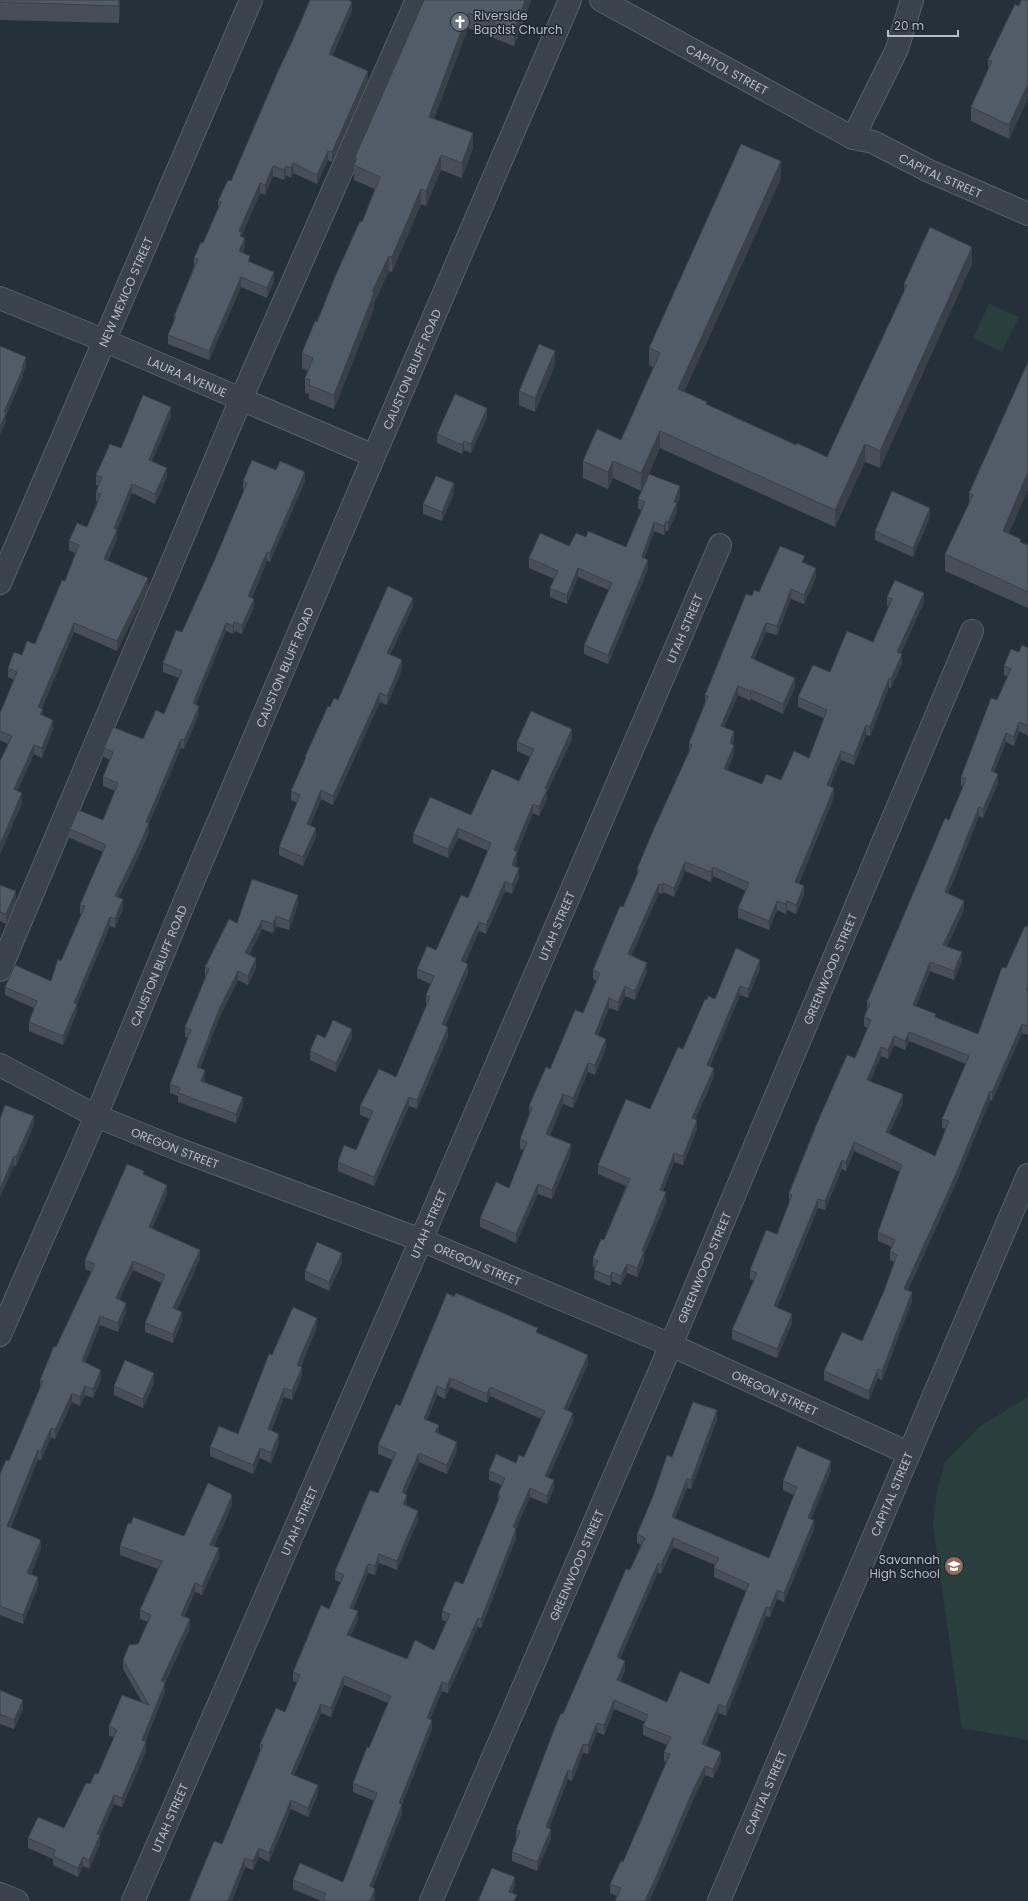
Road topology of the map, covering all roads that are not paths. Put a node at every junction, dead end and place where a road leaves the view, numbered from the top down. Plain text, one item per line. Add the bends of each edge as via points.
1 (251, 0) edge
2 (417, 0) edge
3 (570, 0) edge
4 (601, 0) edge
5 (912, 0) edge
6 (853, 138) junction
7 (1028, 214) edge
8 (0, 298) edge
9 (103, 340) junction
10 (242, 399) junction
11 (374, 456) junction
12 (720, 544) dead end
13 (0, 583) edge
14 (972, 631) dead end
15 (0, 970) edge
16 (0, 1065) edge
17 (96, 1116) junction
18 (1028, 1175) edge
19 (421, 1240) junction
20 (0, 1334) edge
21 (671, 1345) junction
22 (908, 1453) junction
23 (0, 1894) edge
24 (17, 1901) edge
25 (133, 1901) edge
26 (431, 1901) edge
27 (719, 1901) edge

1 - 9 street, NEW MEXICO STREET
2 - 10 street
3 - 11 street, CAUSTON BLUFF ROAD
4 - 6 street, CAPITOL STREET
5 - 6 street via 898,48
6 - 7 street, CAPITAL STREET via 873,142 929,171
8 - 9 street, LAURA AVENUE
9 - 10 street, LAURA AVENUE
9 - 13 street, NEW MEXICO STREET
10 - 11 street, LAURA AVENUE
10 - 15 street
11 - 17 street, CAUSTON BLUFF ROAD
12 - 19 street, UTAH STREET
14 - 21 street, GREENWOOD STREET
16 - 17 street, OREGON STREET
17 - 19 street, OREGON STREET
17 - 20 street, CAUSTON BLUFF ROAD
18 - 22 street, CAPITAL STREET
19 - 21 street, OREGON STREET
19 - 25 street, UTAH STREET
21 - 22 street, OREGON STREET
21 - 26 street, GREENWOOD STREET
22 - 27 street, CAPITAL STREET
23 - 24 street

